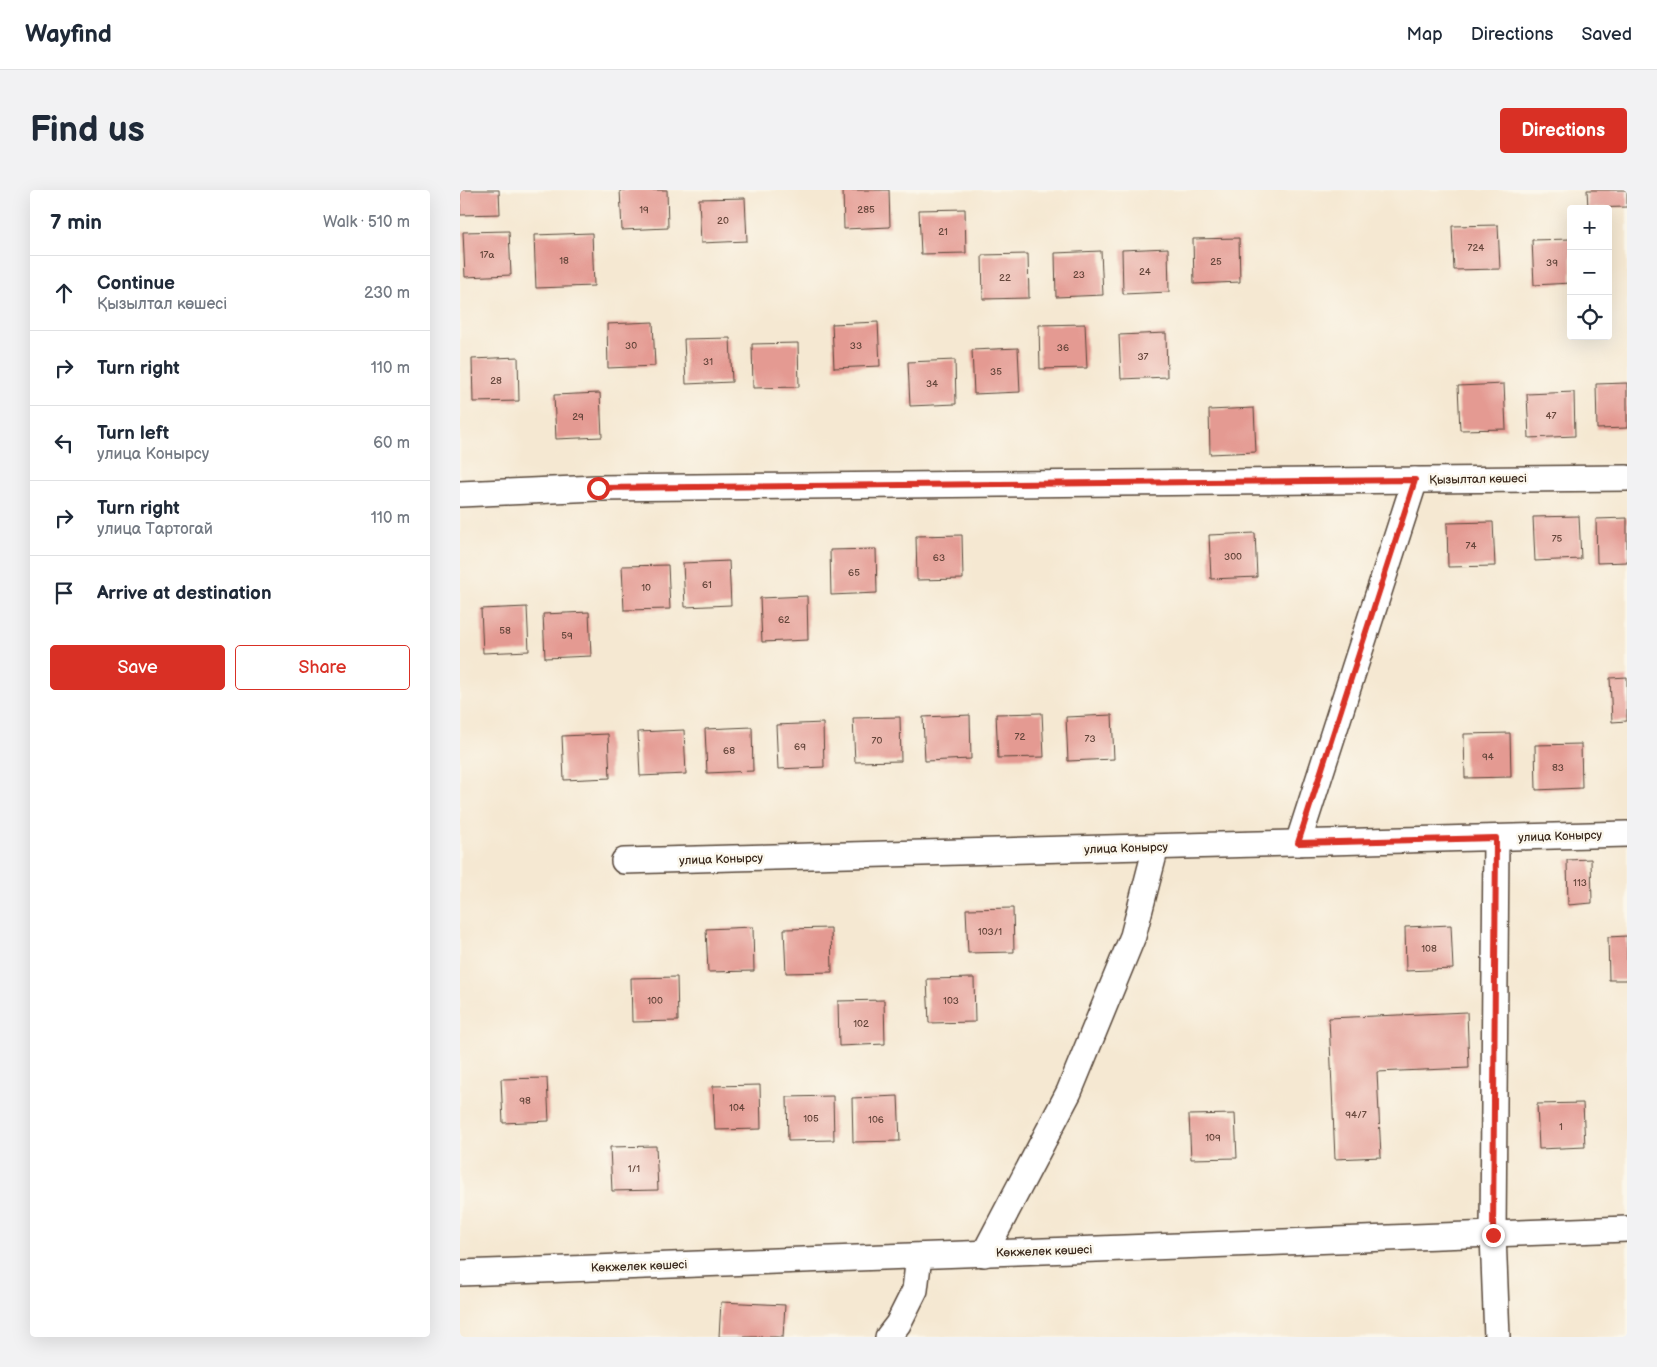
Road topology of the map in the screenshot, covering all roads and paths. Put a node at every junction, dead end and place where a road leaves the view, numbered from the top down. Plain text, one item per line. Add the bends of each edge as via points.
1 (1627, 478) edge
2 (1415, 480) junction
3 (460, 494) edge
4 (1627, 834) edge
5 (1496, 838) junction
6 (1298, 843) junction
7 (1156, 847) junction
8 (624, 861) dead end
9 (1627, 1229) edge
10 (1493, 1235) junction
11 (984, 1254) junction
12 (919, 1256) junction
13 (460, 1273) edge
14 (888, 1337) edge
15 (1497, 1337) edge

1 - 2 street, Қызылтал көшесі
2 - 3 street, Қызылтал көшесі via 598,488
2 - 6 street
4 - 5 street, улица Конырсу
5 - 6 street, улица Конырсу
5 - 10 street
6 - 7 street, улица Конырсу
7 - 8 street, улица Конырсу
7 - 11 street via 1134,936 1069,1092
9 - 10 street, Көкжелек көшесі
10 - 11 street, Көкжелек көшесі
10 - 15 street
11 - 12 street, Көкжелек көшесі
12 - 13 street, Көкжелек көшесі
12 - 14 street via 915,1290

